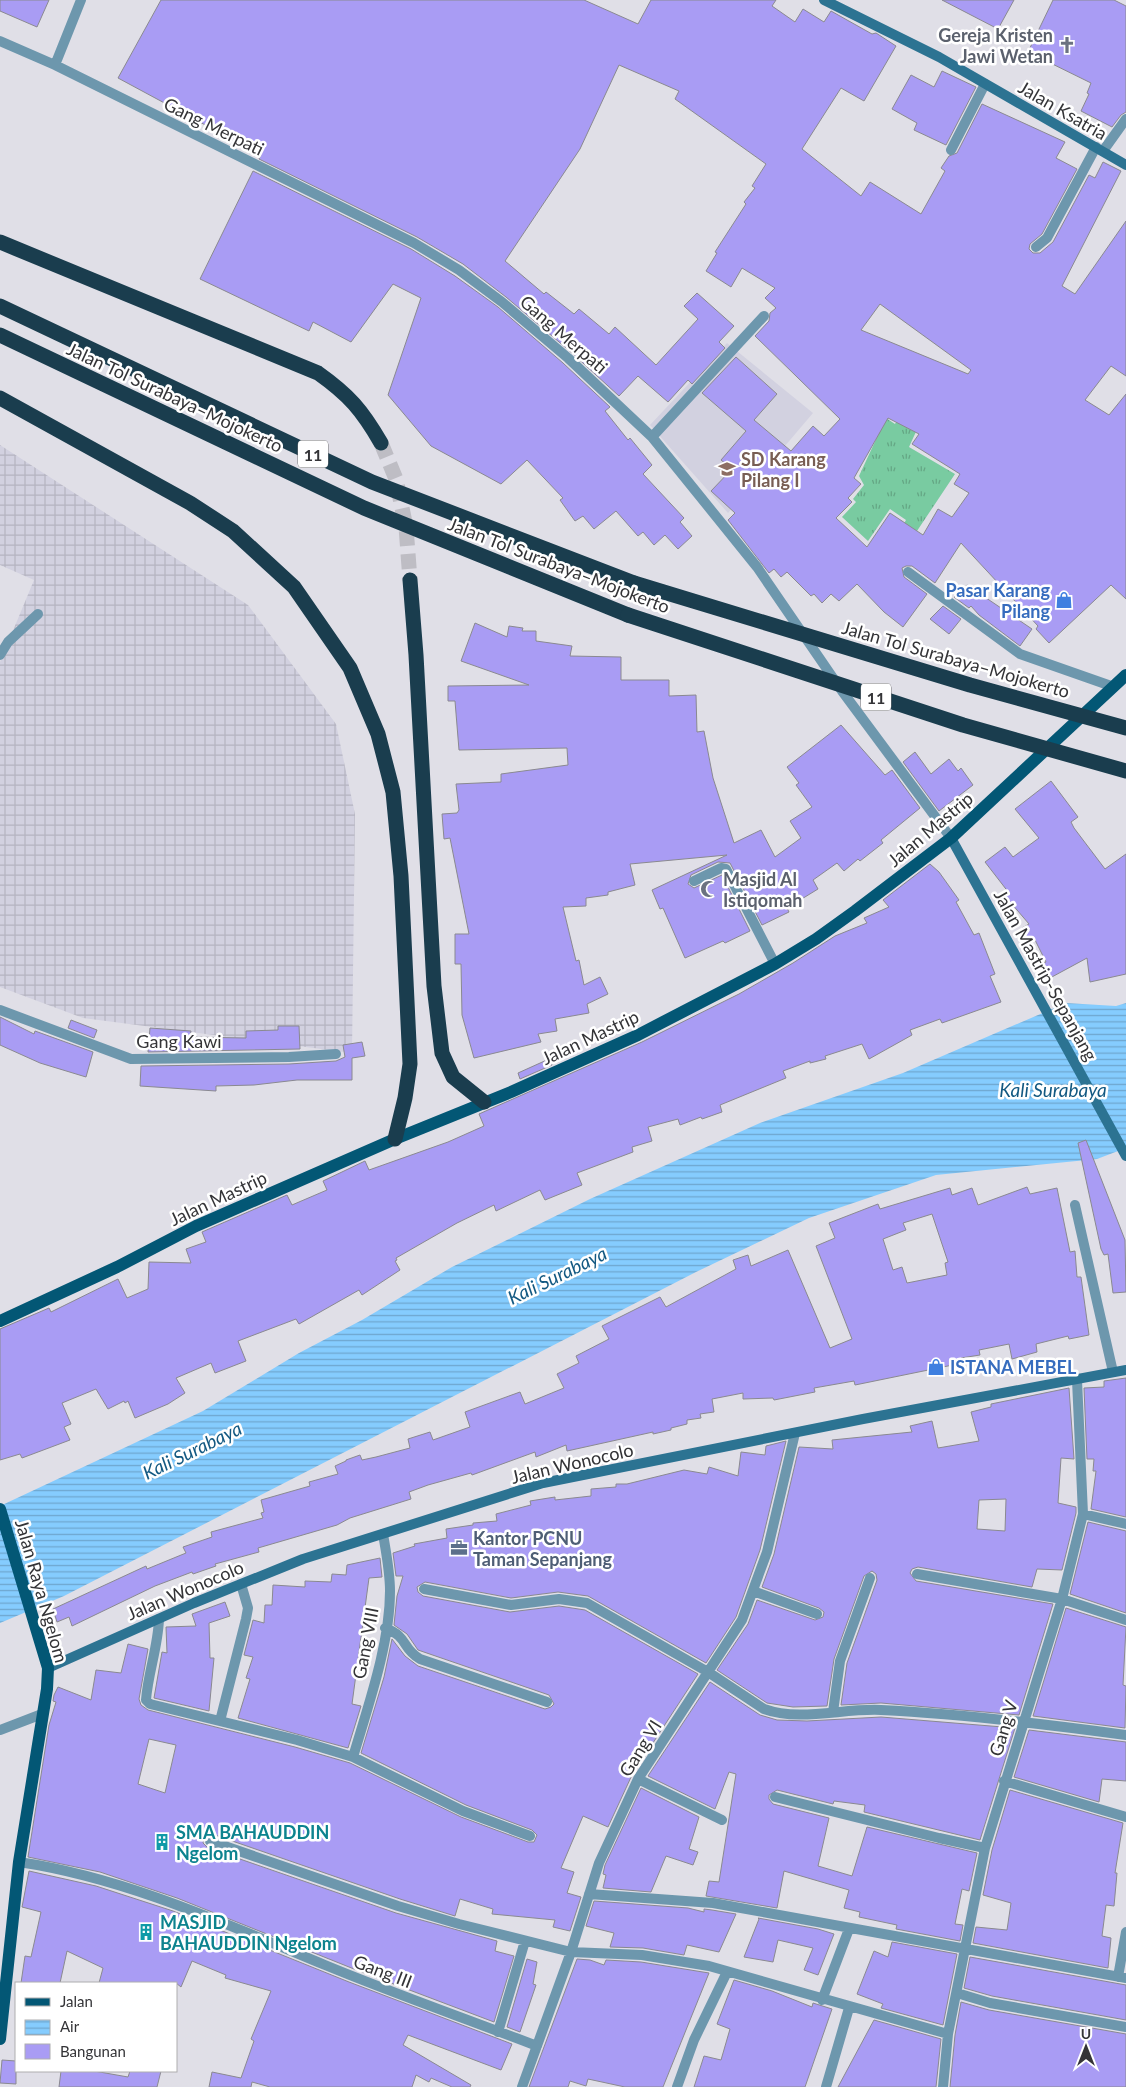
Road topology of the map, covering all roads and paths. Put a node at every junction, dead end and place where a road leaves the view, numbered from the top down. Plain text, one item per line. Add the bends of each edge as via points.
1 (81, 0) edge
2 (824, 0) edge
3 (0, 41) edge
4 (55, 65) junction
5 (985, 84) junction
6 (1126, 119) edge
7 (1100, 149) junction
8 (951, 150) dead end
9 (1126, 165) edge
10 (0, 242) edge
11 (1036, 247) dead end
12 (0, 306) edge
13 (764, 316) dead end
14 (0, 335) edge
15 (0, 398) edge
16 (652, 437) junction
17 (380, 443) tunnel mouth
18 (908, 572) dead end
19 (410, 580) tunnel mouth
20 (38, 614) dead end
21 (0, 655) edge
22 (1126, 675) edge
23 (1114, 687) junction
24 (1126, 728) edge
25 (1126, 772) edge
26 (951, 838) junction
27 (694, 881) dead end
28 (775, 964) junction
29 (0, 1010) edge
30 (336, 1054) dead end
31 (484, 1102) junction
32 (395, 1139) junction
33 (1126, 1156) edge
34 (1075, 1205) dead end
35 (0, 1321) edge
36 (1126, 1370) edge
37 (1113, 1372) junction
38 (1077, 1380) junction
39 (795, 1433) junction
40 (0, 1509) edge
41 (1083, 1514) junction
42 (1126, 1524) edge
43 (383, 1534) junction
44 (917, 1574) dead end
45 (870, 1578) dead end
46 (241, 1584) junction
47 (424, 1589) dead end
48 (753, 1591) junction
49 (1062, 1599) junction
50 (817, 1614) dead end
51 (159, 1619) junction
52 (1126, 1620) edge
53 (385, 1628) junction
54 (48, 1668) junction
55 (708, 1672) junction
56 (547, 1702) dead end
57 (833, 1712) junction
58 (42, 1714) junction
59 (220, 1721) junction
60 (1022, 1722) junction
61 (0, 1730) edge
62 (1126, 1735) edge
63 (353, 1757) junction
64 (638, 1780) junction
65 (1004, 1781) junction
66 (775, 1797) dead end
67 (1126, 1817) edge
68 (722, 1820) dead end
69 (530, 1836) dead end
70 (210, 1841) dead end
71 (984, 1848) junction
72 (19, 1862) junction
73 (589, 1894) junction
74 (849, 1929) junction
75 (1126, 1932) edge
76 (525, 1940) junction
77 (964, 1950) junction
78 (571, 1952) junction
79 (727, 1972) junction
80 (1122, 1978) edge
81 (957, 1993) junction
82 (822, 2000) junction
83 (849, 2008) junction
84 (1126, 2027) edge
85 (498, 2032) junction
86 (948, 2034) junction
87 (0, 2039) edge
88 (537, 2046) junction
89 (522, 2087) edge
90 (677, 2087) edge
91 (826, 2087) edge
92 (943, 2087) edge

1 - 4 street
2 - 5 main road, Jalan Ksatria
3 - 4 street, Gang Merpati
4 - 16 street, Gang Merpati via 414,244 459,270 568,358
5 - 7 main road, Jalan Ksatria
5 - 8 street
6 - 7 street
7 - 9 main road, Jalan Ksatria
7 - 11 street via 1047,238
10 - 17 highway via 318,373 343,391 364,414
12 - 24 highway, Jalan Tol Surabaya–Mojokerto / 11, bridge via 372,482 634,583 961,682
13 - 16 street
14 - 25 highway, Jalan Tol Surabaya–Mojokerto / 11, bridge via 364,508 628,615 963,726
15 - 32 highway via 190,503 233,531 294,587 350,668 378,734 393,792 401,876 410,1064
16 - 26 street, Gang Merpati via 757,567 842,691
18 - 23 street via 1020,654
19 - 31 highway via 434,986 442,1053 453,1077
20 - 21 street via 8,642
22 - 23 main road, Jalan Mastrip
23 - 26 main road, Jalan Mastrip
26 - 28 main road, Jalan Mastrip via 816,939
26 - 33 main road, Jalan Mastrip-Sepanjang
27 - 28 street via 721,868 726,869
28 - 31 main road, Jalan Mastrip via 638,1035
29 - 30 street, Gang Kawi via 130,1059
31 - 32 main road, Jalan Mastrip
32 - 35 main road, Jalan Mastrip via 196,1226
34 - 37 street
36 - 37 main road, Jalan Wonocolo
37 - 38 main road, Jalan Wonocolo
38 - 39 main road, Jalan Wonocolo
38 - 41 street, Gang V
39 - 43 main road, Jalan Wonocolo via 543,1483
39 - 48 street, Gang VI via 767,1552
40 - 54 main road, Jalan Raya Ngelom
41 - 42 street
41 - 49 street, Gang V
43 - 46 main road, Jalan Wonocolo via 303,1559
43 - 53 street, Gang VIII via 390,1590
44 - 49 street
45 - 57 street via 840,1661
46 - 51 main road, Jalan Wonocolo
46 - 59 street via 248,1608
47 - 55 street via 511,1605 559,1599 587,1603
48 - 50 street
48 - 55 street, Gang VI via 742,1620
49 - 52 street
49 - 60 street, Gang V
51 - 54 main road, Jalan Wonocolo
51 - 59 street via 146,1700 150,1704
53 - 56 street via 404,1639 410,1653 420,1659
53 - 63 street, Gang VIII via 378,1667
54 - 58 main road, Jalan Raya Ngelom
55 - 57 street via 764,1709 802,1714
55 - 64 street, Gang VI
57 - 60 street via 881,1710
58 - 61 street
58 - 72 main road, Jalan Raya Ngelom
59 - 63 street
60 - 62 street
60 - 65 street, Gang V
63 - 69 street via 463,1811
64 - 68 street
64 - 73 street, Gang VI via 599,1863
65 - 67 street
65 - 71 street, Gang V
66 - 71 street
70 - 76 street via 398,1906
71 - 77 street, Gang V
72 - 85 street, Gang III via 92,1875 192,1910
72 - 87 main road, Jalan Raya Ngelom
73 - 74 street via 713,1903
73 - 78 street, Gang VI
74 - 77 street
74 - 82 street
75 - 80 street
76 - 78 street
76 - 85 street
77 - 80 street
77 - 81 street, Gang V
78 - 79 street via 642,1955
78 - 88 street, Gang VI
79 - 82 street
79 - 90 street via 694,2040
81 - 84 street via 990,2003
81 - 86 street, Gang V
82 - 83 street
83 - 86 street
83 - 91 street
85 - 88 street, Gang III
86 - 92 street, Gang V
88 - 89 street, Gang VI

